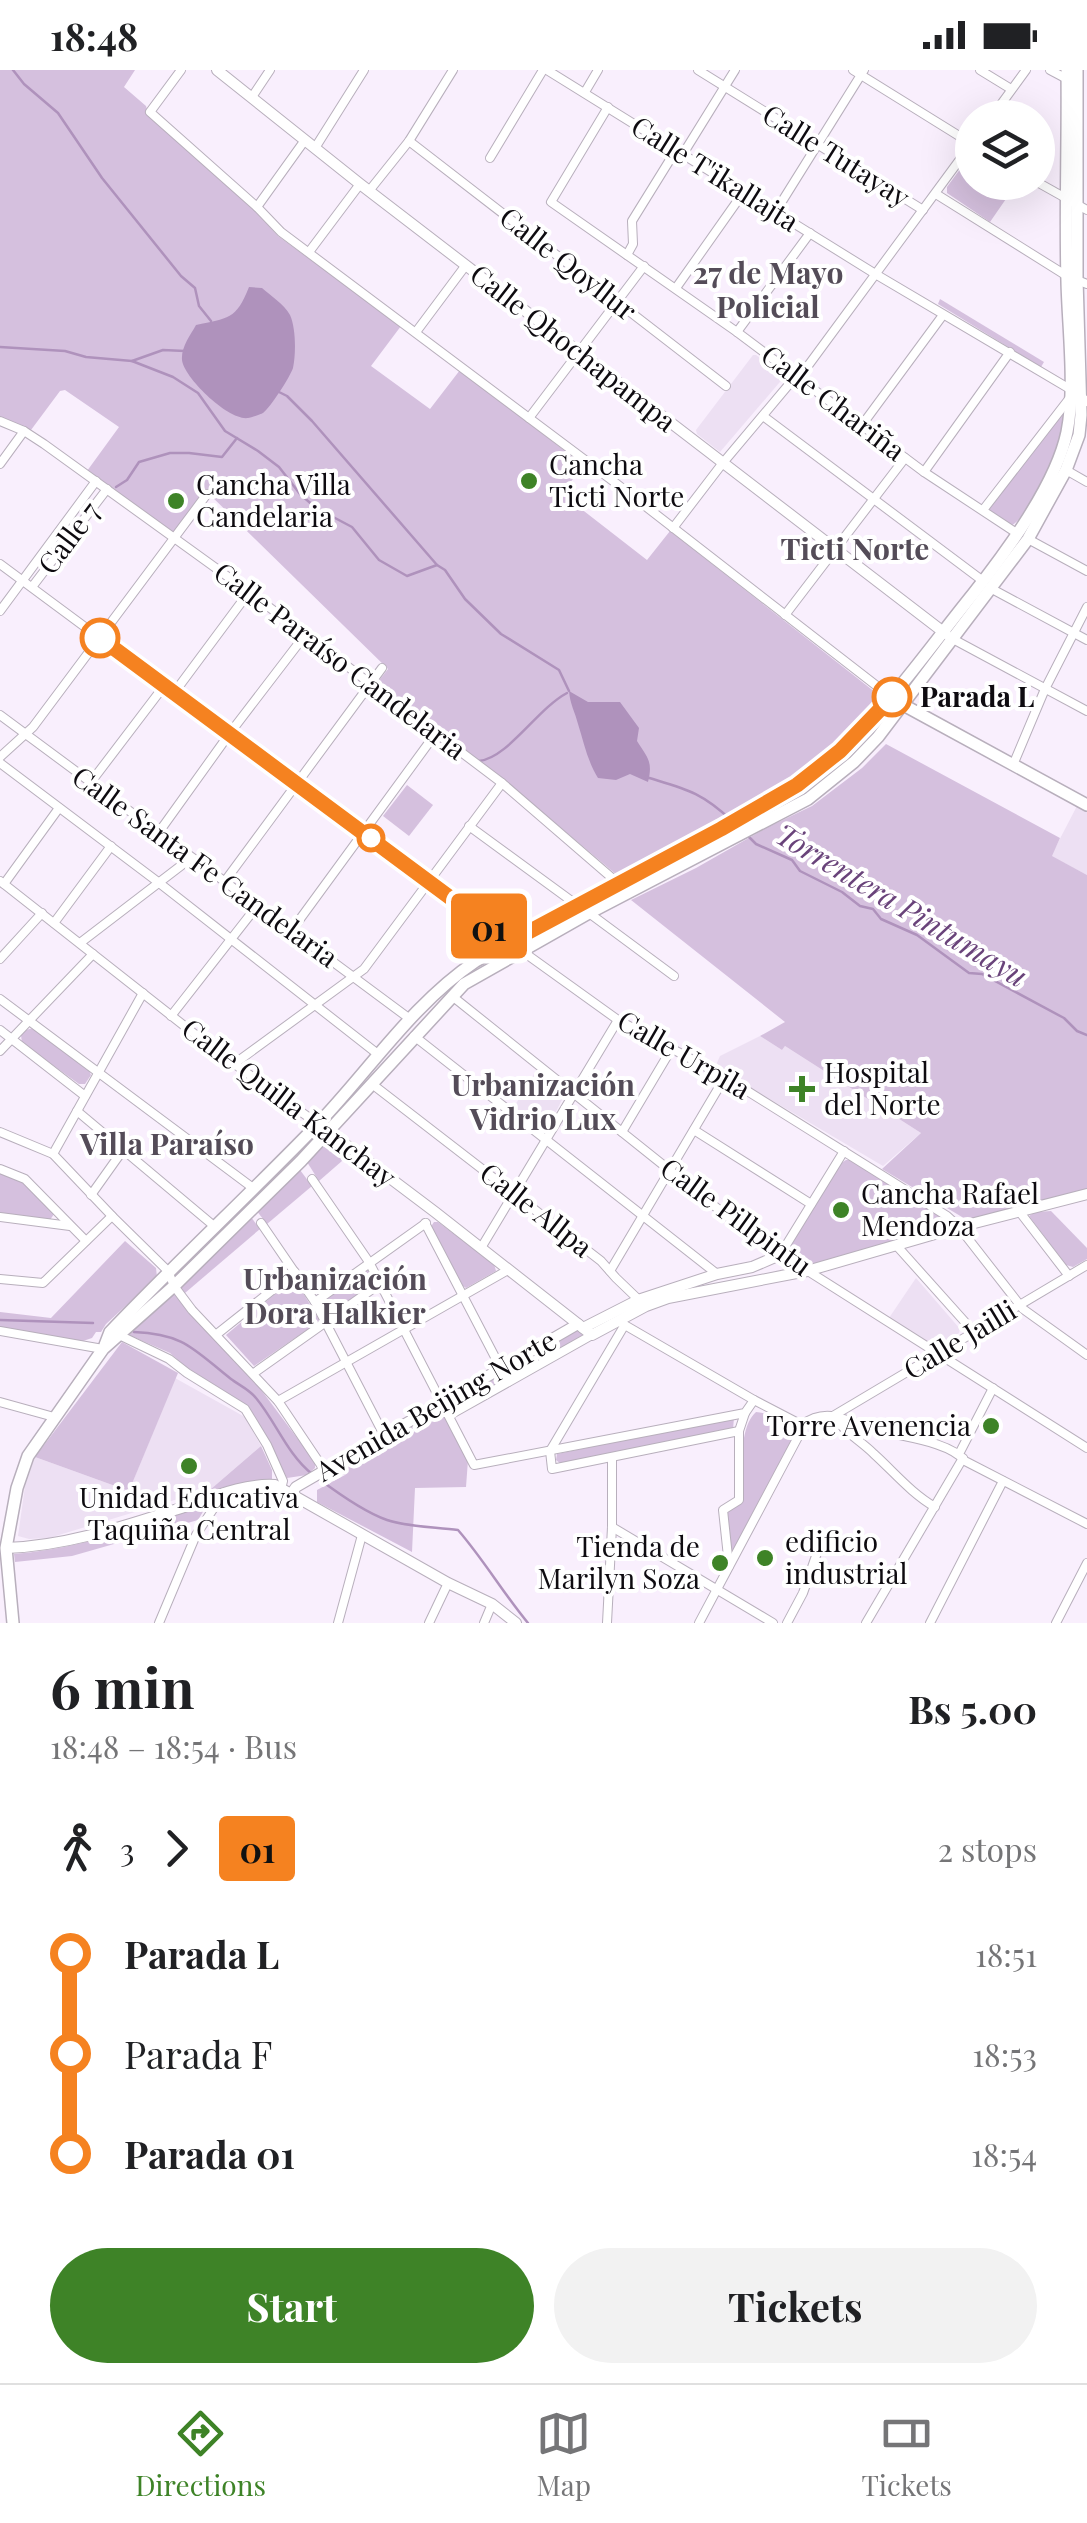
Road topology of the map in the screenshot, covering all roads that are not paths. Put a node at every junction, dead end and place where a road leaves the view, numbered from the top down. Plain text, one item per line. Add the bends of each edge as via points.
1 (181, 70) edge
2 (217, 70) edge
3 (270, 70) edge
4 (364, 70) edge
5 (453, 70) edge
6 (545, 70) edge
7 (598, 70) edge
8 (698, 70) edge
9 (734, 70) edge
10 (980, 70) edge
11 (1026, 70) edge
12 (1050, 70) edge
13 (859, 72) edge
14 (1070, 73) edge
15 (724, 86) junction
16 (1010, 90) junction
17 (584, 92) junction
18 (252, 97) junction
19 (1003, 100) edge
20 (608, 107) junction
21 (955, 132) edge
22 (1082, 136) edge
23 (305, 140) junction
24 (410, 141) junction
25 (817, 144) junction
26 (315, 148) junction
27 (679, 152) junction
28 (490, 158) dead end
29 (955, 167) edge
30 (365, 188) junction
31 (743, 193) junction
32 (1055, 193) edge
33 (936, 194) junction
34 (257, 206) junction
35 (1077, 206) edge
36 (923, 210) junction
37 (776, 211) junction
38 (810, 233) junction
39 (308, 252) junction
40 (627, 255) junction
41 (466, 265) junction
42 (644, 266) junction
43 (877, 275) junction
44 (1077, 280) edge
45 (676, 288) junction
46 (617, 303) junction
47 (943, 314) junction
48 (416, 332) junction
49 (738, 332) junction
50 (578, 351) junction
51 (1010, 352) junction
52 (798, 377) junction
53 (726, 386) dead end
54 (1079, 400) edge
55 (763, 416) junction
56 (530, 418) junction
57 (0, 421) edge
58 (862, 425) junction
59 (24, 431) junction
60 (905, 458) junction
61 (0, 464) edge
62 (722, 464) junction
63 (1066, 470) junction
64 (924, 472) junction
65 (96, 481) junction
66 (1087, 482) edge
67 (107, 489) junction
68 (207, 494) dead end
69 (874, 500) junction
70 (983, 510) junction
71 (673, 528) junction
72 (1023, 536) junction
73 (173, 537) junction
74 (835, 550) junction
75 (0, 564) edge
76 (1087, 571) edge
77 (22, 581) junction
78 (987, 585) junction
79 (32, 587) junction
80 (249, 592) junction
81 (1087, 607) edge
82 (0, 612) edge
83 (784, 616) junction
84 (1073, 632) junction
85 (947, 635) junction
86 (305, 636) junction
87 (100, 638) junction
88 (1087, 640) edge
89 (382, 668) dead end
90 (370, 684) junction
91 (164, 686) junction
92 (1045, 688) junction
93 (174, 692) junction
94 (897, 701) junction
95 (1087, 711) edge
96 (0, 715) edge
97 (24, 733) junction
98 (230, 733) junction
99 (436, 733) junction
100 (0, 760) edge
101 (1012, 765) junction
102 (91, 782) junction
103 (297, 783) junction
104 (502, 783) junction
105 (1087, 805) edge
106 (58, 808) junction
107 (470, 826) junction
108 (159, 832) junction
109 (362, 832) junction
110 (111, 846) junction
111 (192, 858) junction
112 (225, 880) junction
113 (429, 880) junction
114 (2, 882) edge
115 (158, 882) junction
116 (619, 884) junction
117 (578, 905) junction
118 (258, 906) junction
119 (42, 912) junction
120 (588, 913) junction
121 (54, 923) junction
122 (292, 930) junction
123 (231, 940) junction
124 (510, 942) junction
125 (80, 943) junction
126 (521, 950) junction
127 (94, 954) junction
128 (0, 958) edge
129 (353, 976) junction
130 (674, 976) dead end
131 (143, 993) junction
132 (452, 996) junction
133 (0, 999) edge
134 (315, 1005) junction
135 (171, 1016) junction
136 (410, 1019) junction
137 (618, 1020) junction
138 (30, 1021) junction
139 (0, 1030) edge
140 (414, 1036) junction
141 (12, 1039) junction
142 (672, 1048) junction
143 (0, 1051) edge
144 (379, 1056) junction
145 (234, 1064) junction
146 (99, 1072) junction
147 (725, 1077) junction
148 (372, 1084) junction
149 (575, 1093) junction
150 (85, 1096) junction
151 (77, 1112) junction
152 (323, 1128) junction
153 (694, 1130) junction
154 (0, 1132) edge
155 (622, 1132) junction
156 (548, 1139) junction
157 (123, 1150) junction
158 (844, 1151) junction
159 (53, 1154) junction
160 (0, 1169) edge
161 (670, 1170) junction
162 (312, 1178) dead end
163 (253, 1188) junction
164 (516, 1193) junction
165 (1087, 1194) edge
166 (91, 1195) junction
167 (811, 1204) junction
168 (1019, 1211) junction
169 (435, 1212) junction
170 (642, 1214) junction
171 (112, 1216) junction
172 (0, 1217) edge
173 (261, 1223) dead end
174 (425, 1223) junction
175 (72, 1226) junction
176 (214, 1226) junction
177 (958, 1226) junction
178 (86, 1241) junction
179 (896, 1245) junction
180 (481, 1248) junction
181 (780, 1255) junction
182 (369, 1262) junction
183 (1087, 1265) edge
184 (508, 1270) junction
185 (168, 1271) junction
186 (610, 1271) junction
187 (807, 1271) junction
188 (295, 1272) junction
189 (717, 1274) junction
190 (1070, 1276) junction
191 (0, 1279) edge
192 (381, 1283) junction
193 (174, 1286) junction
194 (463, 1294) junction
195 (315, 1302) junction
196 (642, 1303) junction
197 (1019, 1304) junction
198 (324, 1322) junction
199 (623, 1322) junction
200 (404, 1328) junction
201 (584, 1329) junction
202 (0, 1330) edge
203 (973, 1331) junction
204 (115, 1334) junction
205 (218, 1334) junction
206 (1087, 1344) edge
207 (1077, 1348) junction
208 (104, 1349) junction
209 (937, 1353) junction
210 (1087, 1355) edge
211 (346, 1363) junction
212 (502, 1370) junction
213 (254, 1373) junction
214 (508, 1382) junction
215 (993, 1388) junction
216 (754, 1400) junction
217 (278, 1401) junction
218 (0, 1402) edge
219 (444, 1403) junction
220 (450, 1414) junction
221 (745, 1414) junction
222 (833, 1416) junction
223 (54, 1417) junction
224 (802, 1425) junction
225 (740, 1431) junction
226 (879, 1431) junction
227 (384, 1437) junction
228 (1087, 1448) edge
229 (869, 1449) junction
230 (550, 1452) junction
231 (961, 1456) junction
232 (612, 1458) junction
233 (318, 1475) junction
234 (1002, 1480) junction
235 (286, 1492) junction
236 (223, 1494) junction
237 (934, 1507) junction
238 (1087, 1524) edge
239 (612, 1527) junction
240 (362, 1535) junction
241 (3, 1548) edge
242 (817, 1553) dead end
243 (1087, 1563) edge
244 (729, 1566) junction
245 (448, 1584) junction
246 (718, 1590) junction
247 (492, 1604) junction
248 (13, 1623) edge
249 (160, 1623) edge
250 (338, 1623) edge
251 (429, 1623) edge
252 (484, 1623) edge
253 (516, 1623) edge
254 (607, 1623) edge
255 (699, 1623) edge
256 (773, 1623) edge
257 (786, 1623) edge
258 (866, 1623) edge
259 (930, 1623) edge
260 (1056, 1623) edge

1 - 34 street via 150,112
2 - 18 street, Calle Qhochapampa
3 - 18 street
4 - 26 street
5 - 24 street
6 - 17 street, Calle T'ikallajta
6 - 28 street
7 - 17 street
8 - 15 street, Calle Tutayay
9 - 15 street
10 - 16 street
11 - 16 street
12 - 14 street
13 - 21 street
13 - 25 street
14 - 22 main road
14 - 35 main road
15 - 25 street, Calle Tutayay
15 - 27 street
16 - 19 street
17 - 20 street, Calle T'ikallajta
18 - 23 street, Calle Qhochapampa
20 - 27 street, Calle T'ikallajta
20 - 40 street, Calle Chariña via 551,202
22 - 35 main road
23 - 26 street, Calle Qhochapampa
23 - 34 street
24 - 30 street
24 - 46 street, Calle Qoyllur
25 - 36 street, Calle Tutayay
25 - 37 street
26 - 30 street, Calle Qhochapampa
27 - 31 street, Calle T'ikallajta
27 - 40 street via 632,221
29 - 33 street
30 - 39 street
30 - 41 street, Calle Qhochapampa
31 - 37 street, Calle T'ikallajta
31 - 45 street
32 - 35 street
33 - 36 street
33 - 44 street, Calle Tutayay
34 - 39 street
35 - 44 main road
36 - 43 street
37 - 38 street, Calle T'ikallajta
38 - 43 street, Calle T'ikallajta
38 - 49 street
39 - 48 street
40 - 42 street, Calle Chariña
41 - 48 street
41 - 50 street, Calle Qhochapampa
42 - 45 street, Calle Chariña
42 - 46 street
43 - 47 street, Calle T'ikallajta
43 - 52 street
44 - 54 main road
45 - 49 street, Calle Chariña
46 - 50 street
46 - 53 street, Calle Qoyllur
47 - 51 street, Calle T'ikallajta
47 - 58 street
48 - 56 street
49 - 52 street, Calle Chariña
50 - 56 street
50 - 62 street, Calle Qhochapampa
51 - 54 street, Calle T'ikallajta
51 - 64 street
52 - 55 street
52 - 58 street, Calle Chariña
54 - 63 main road via 1079,435
54 - 70 street
54 - 72 main road
55 - 62 street
55 - 69 street
56 - 71 street
57 - 59 street, Calle Paraíso Candelaria
58 - 60 street, Calle Chariña
59 - 61 street
59 - 65 street, Calle Paraíso Candelaria
60 - 64 street, Calle Chariña
60 - 69 street
62 - 71 street
62 - 74 street, Calle Qhochapampa
63 - 66 street
63 - 72 main road
64 - 70 street, Calle Chariña
65 - 67 street, Calle Paraíso Candelaria
65 - 77 street, Calle 7
67 - 73 street, Calle Paraíso Candelaria
67 - 79 street, Calle 7
68 - 73 street
69 - 74 street
69 - 78 street
70 - 72 street, Calle Chariña
71 - 83 street
72 - 76 street, Calle Chariña
72 - 78 main road
73 - 80 street, Calle Paraíso Candelaria
73 - 87 street
74 - 83 street
74 - 85 street, Calle Qhochapampa
75 - 77 street, Calle Urpila
77 - 79 street, Calle Urpila
77 - 82 street, Calle 7
78 - 84 street
78 - 85 main road
79 - 87 street, Calle Urpila
80 - 86 street, Calle Paraíso Candelaria
80 - 93 street
81 - 84 street
83 - 94 street
84 - 88 street
84 - 92 street
85 - 92 street, Calle Qhochapampa
85 - 94 main road
86 - 90 street, Calle Paraíso Candelaria
86 - 98 street
87 - 91 street, Calle Urpila
87 - 97 street
89 - 90 street
90 - 99 street, Calle Paraíso Candelaria
90 - 103 street
91 - 93 street, Calle Urpila
91 - 102 street
92 - 95 street, Calle Qhochapampa
92 - 101 street
93 - 98 street, Calle Urpila
94 - 101 main road
94 - 116 main road via 797,785
94 - 120 main road via 878,738 808,799
96 - 97 street, Calle Santa Fe Candelaria
97 - 100 street
97 - 102 street, Calle Santa Fe Candelaria
98 - 103 street, Calle Urpila
98 - 108 street
99 - 104 street, Calle Paraíso Candelaria
99 - 109 street
100 - 106 street
101 - 105 main road
102 - 108 street, Calle Santa Fe Candelaria
103 - 109 street, Calle Urpila
103 - 112 street
104 - 107 street
104 - 116 street, Calle Paraíso Candelaria
106 - 110 street
106 - 114 street
107 - 113 street
107 - 117 street
108 - 111 street, Calle Santa Fe Candelaria
109 - 113 street, Calle Urpila
109 - 122 street
110 - 115 street
110 - 121 street
111 - 112 street, Calle Santa Fe Candelaria
111 - 115 street
112 - 118 street, Calle Santa Fe Candelaria
113 - 124 street, Calle Urpila
113 - 129 street
114 - 119 street, Calle Quilla Kanchay
115 - 123 street
115 - 125 street
116 - 117 main road
117 - 124 main road
118 - 122 street, Calle Santa Fe Candelaria
118 - 123 street
119 - 121 street, Calle Quilla Kanchay
119 - 128 street
120 - 126 main road
120 - 130 street
121 - 125 street, Calle Quilla Kanchay
122 - 129 street, Calle Santa Fe Candelaria
123 - 134 street
123 - 135 street
124 - 126 street, Calle Urpila
124 - 136 main road via 457,974
125 - 127 street, Calle Quilla Kanchay
126 - 132 main road
126 - 137 street, Calle Urpila
127 - 131 street, Calle Quilla Kanchay
127 - 138 street
129 - 134 street
129 - 136 street, Calle Santa Fe Candelaria
131 - 135 street, Calle Quilla Kanchay
131 - 146 street
132 - 140 main road
132 - 149 street, Calle Pillpintu
133 - 138 street
134 - 144 street
134 - 145 street
135 - 145 street, Calle Quilla Kanchay
136 - 144 main road
137 - 142 street, Calle Urpila
137 - 149 street
138 - 141 street
138 - 146 street
139 - 141 street
140 - 148 main road
140 - 156 street
141 - 143 street
141 - 150 street
142 - 147 street, Calle Urpila
142 - 155 street
144 - 152 main road
145 - 152 street, Calle Quilla Kanchay
146 - 150 street
146 - 163 street
147 - 153 street
147 - 158 street, Calle Urpila
148 - 152 main road
148 - 164 street, Calle Allpa
149 - 155 street, Calle Pillpintu
149 - 156 street
150 - 151 street
151 - 157 street
151 - 159 street
152 - 163 main road
152 - 169 street, Calle Quilla Kanchay
152 - 193 main road
153 - 161 street
153 - 167 street
154 - 159 street
155 - 161 street, Calle Pillpintu
156 - 164 street
156 - 170 street
157 - 166 street
157 - 176 street
158 - 167 street
158 - 177 street, Calle Urpila
159 - 166 street
160 - 175 street via 26,1179
161 - 170 street
161 - 181 street, Calle Pillpintu
162 - 182 street
163 - 176 main road
164 - 180 street
164 - 186 street, Calle Allpa
165 - 168 street, Avenida Beijing Norte
166 - 171 street
167 - 181 street
168 - 177 street, Avenida Beijing Norte
168 - 190 street
169 - 174 street
169 - 180 street, Calle Quilla Kanchay
170 - 186 street
170 - 189 street
171 - 178 street
171 - 185 street
172 - 175 street
173 - 188 street
174 - 182 street
174 - 194 street
175 - 178 street
176 - 185 main road
177 - 179 street, Avenida Beijing Norte
177 - 197 street, Calle Urpila
178 - 191 street via 42,1283
179 - 187 street, Avenida Beijing Norte
179 - 203 street
180 - 184 street, Calle Quilla Kanchay
181 - 187 street, Calle Pillpintu
181 - 189 street, Avenida Beijing Norte
182 - 192 street
182 - 195 street
183 - 190 street, Calle Jailli
184 - 194 street
184 - 201 street, Calle Quilla Kanchay
185 - 193 street
185 - 204 main road
186 - 196 street, Calle Allpa
187 - 196 street, Avenida Beijing Norte
187 - 209 street, Calle Pillpintu
188 - 195 street
188 - 205 street
189 - 196 street, Avenida Beijing Norte
190 - 197 street, Calle Jailli
192 - 198 street
192 - 200 street
193 - 204 main road
193 - 205 street
194 - 200 street
194 - 212 street
195 - 198 street
196 - 199 street, Avenida Beijing Norte
196 - 201 street, Avenida Beijing Norte
197 - 203 street, Calle Jailli
197 - 207 street, Calle Urpila
198 - 211 street
198 - 213 street
199 - 201 street, Avenida Beijing Norte
199 - 216 street
199 - 230 street
200 - 211 street
200 - 219 street
201 - 212 street, Avenida Beijing Norte
201 - 214 street, Avenida Beijing Norte
202 - 208 street
203 - 209 street, Calle Jailli
204 - 208 main road
204 - 235 street via 169,1358 245,1410
205 - 213 street
206 - 207 street
207 - 210 street, Calle Urpila
208 - 223 main road
209 - 215 street, Calle Pillpintu
209 - 222 street, Calle Jailli
211 - 217 street
211 - 227 street
212 - 214 street
212 - 219 street, Avenida Beijing Norte
213 - 217 street
214 - 220 street, Avenida Beijing Norte
215 - 228 street, Calle Pillpintu
215 - 231 street
216 - 221 street
216 - 224 street
217 - 233 street
218 - 223 street
219 - 220 street
219 - 227 street, Avenida Beijing Norte
220 - 230 street via 474,1464
221 - 225 street
221 - 230 street
222 - 224 street, Calle Jailli
222 - 226 street
222 - 229 street
223 - 241 main road via 28,1456
224 - 244 street
225 - 232 street
225 - 244 street via 738,1500 723,1510
226 - 229 street
226 - 231 street
227 - 233 street, Avenida Beijing Norte
229 - 237 street
230 - 232 street via 552,1469
231 - 234 street
231 - 237 street
232 - 239 street
233 - 235 street, Avenida Beijing Norte
234 - 238 street
234 - 259 street
235 - 236 street via 263,1484
235 - 240 street
236 - 241 street via 60,1543
236 - 249 street via 196,1535
237 - 258 street
239 - 246 street
239 - 254 street
240 - 245 street
240 - 250 street
241 - 248 main road
242 - 257 street
243 - 260 street
244 - 246 street
245 - 247 street
245 - 251 street
246 - 255 street
246 - 256 street
247 - 252 street
247 - 253 street

